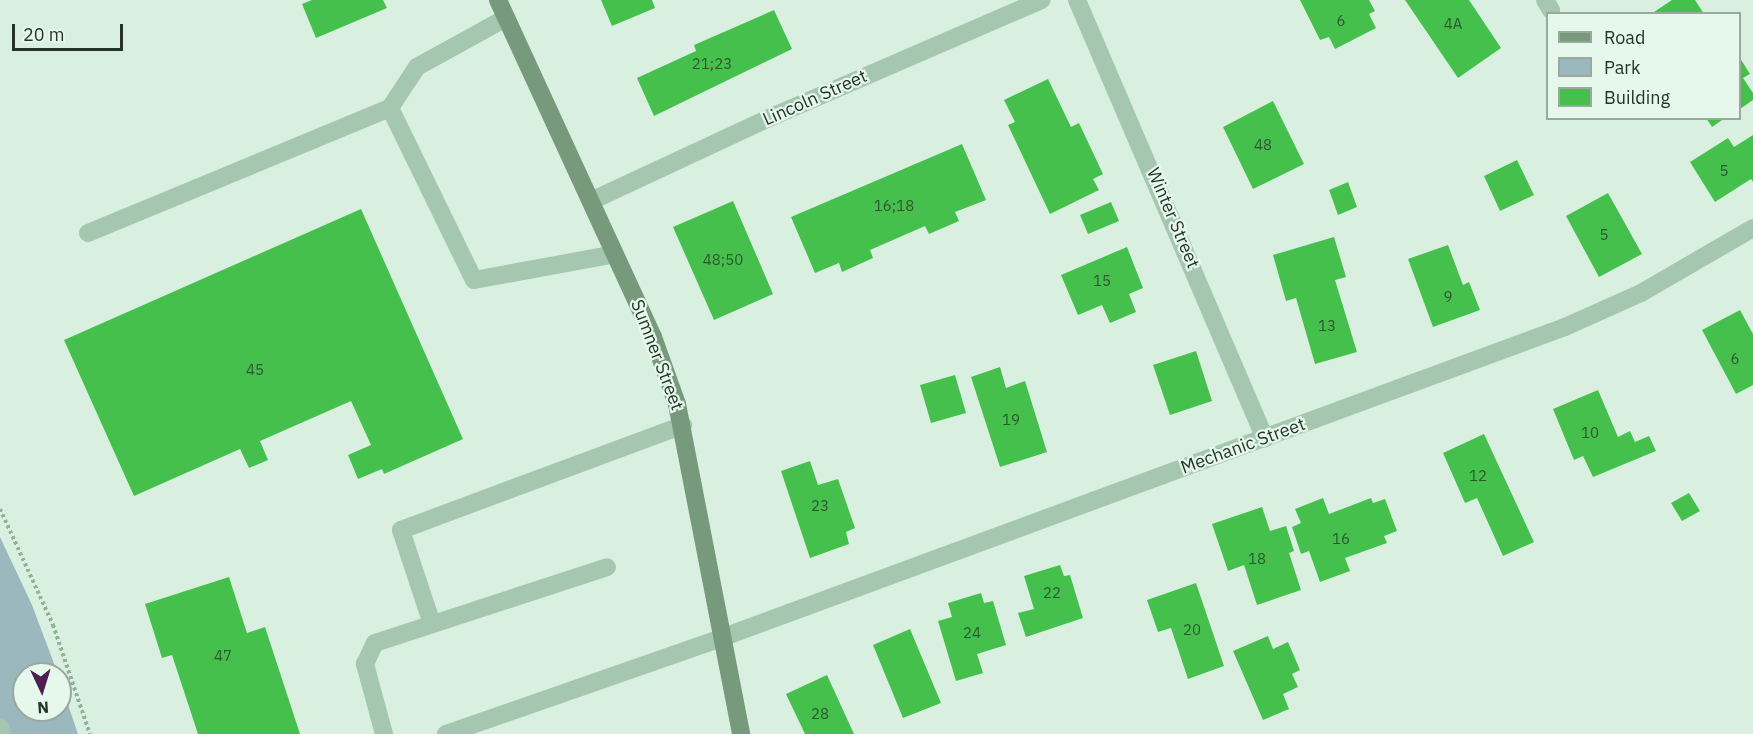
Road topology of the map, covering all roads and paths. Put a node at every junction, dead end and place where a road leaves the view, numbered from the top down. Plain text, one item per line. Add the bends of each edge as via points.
1 (498, 0) edge
2 (1042, 0) edge
3 (1077, 0) edge
4 (506, 18) junction
5 (390, 108) junction
6 (591, 201) junction
7 (1753, 228) edge
8 (88, 233) dead end
9 (615, 254) junction
10 (683, 425) junction
11 (1265, 438) junction
12 (0, 509) edge
13 (607, 567) dead end
14 (432, 624) junction
15 (721, 638) junction
16 (0, 728) edge
17 (2, 734) edge
18 (90, 734) edge
19 (384, 734) edge
20 (446, 734) edge
21 (741, 734) edge

1 - 4 street, Sumner Street
2 - 6 street, Lincoln Street via 769,118
3 - 11 street, Winter Street
4 - 5 street via 417,67
4 - 6 street, Sumner Street
5 - 8 street
5 - 9 street via 474,280
6 - 9 street, Sumner Street
7 - 11 street, Mechanic Street via 1641,293 1565,327
9 - 10 street, Sumner Street via 653,337
10 - 14 street via 400,530
10 - 15 street, Sumner Street
11 - 15 street, Mechanic Street
12 - 18 path via 54,625
13 - 14 street
14 - 19 street via 383,639 366,657 366,674
15 - 20 street, Mechanic Street
15 - 21 street, Sumner Street
16 - 17 street

